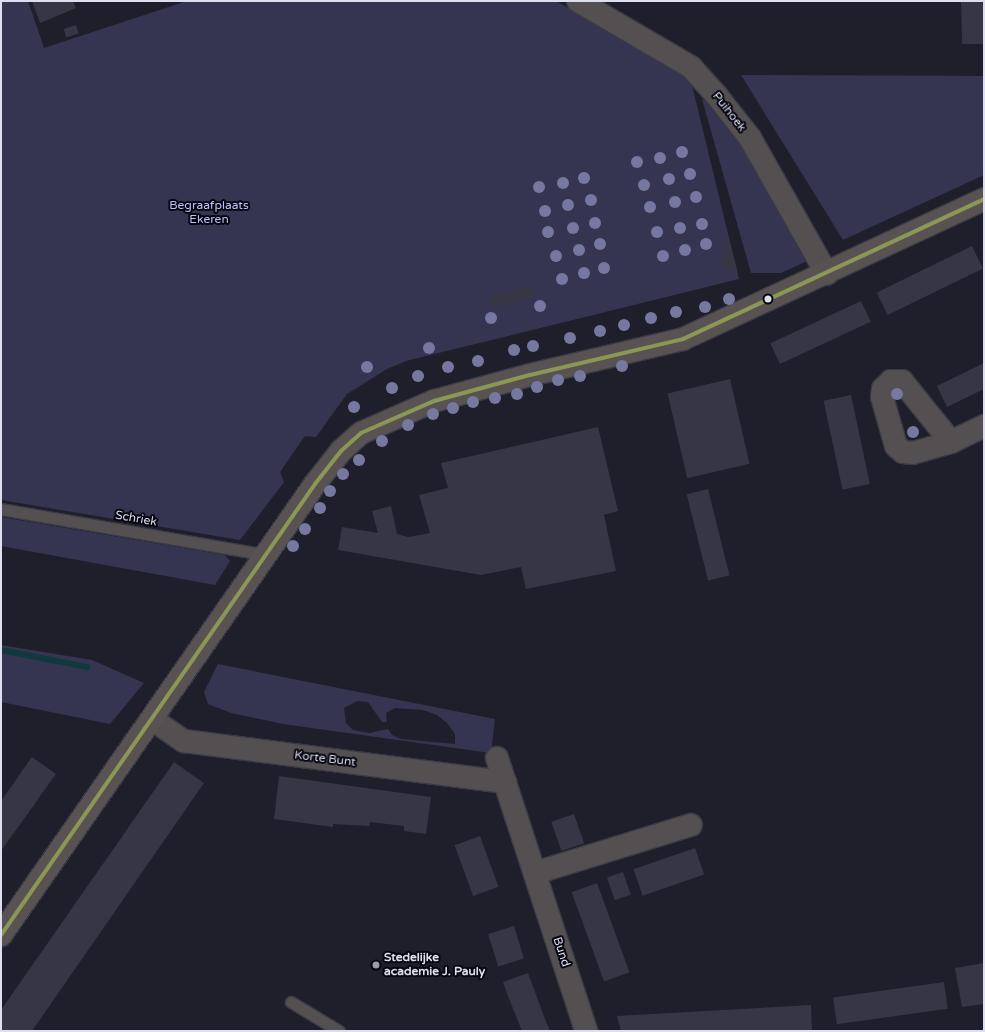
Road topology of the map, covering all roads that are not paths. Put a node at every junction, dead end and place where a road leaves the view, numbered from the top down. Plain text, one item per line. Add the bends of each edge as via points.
1 (578, 1) edge
2 (984, 199) edge
3 (827, 274) junction
4 (984, 426) edge
5 (950, 442) dead end
6 (1, 509) edge
7 (267, 555) junction
8 (152, 719) junction
9 (497, 758) dead end
10 (505, 782) junction
11 (691, 825) dead end
12 (535, 873) junction
13 (1, 935) edge
14 (291, 1002) dead end
15 (339, 1031) edge
16 (586, 1031) edge

1 - 3 street, Puihoek via 690,67 717,96 750,138
2 - 3 street
3 - 7 street via 683,338 502,382 434,401 385,420 361,433 341,451
4 - 5 street
6 - 7 lane, Schriek
7 - 8 street
8 - 10 street, Korte Bunt via 184,742
8 - 13 street
9 - 10 street, Bund
10 - 12 street, Bund
11 - 12 street
12 - 16 street, Bund
14 - 15 lane

